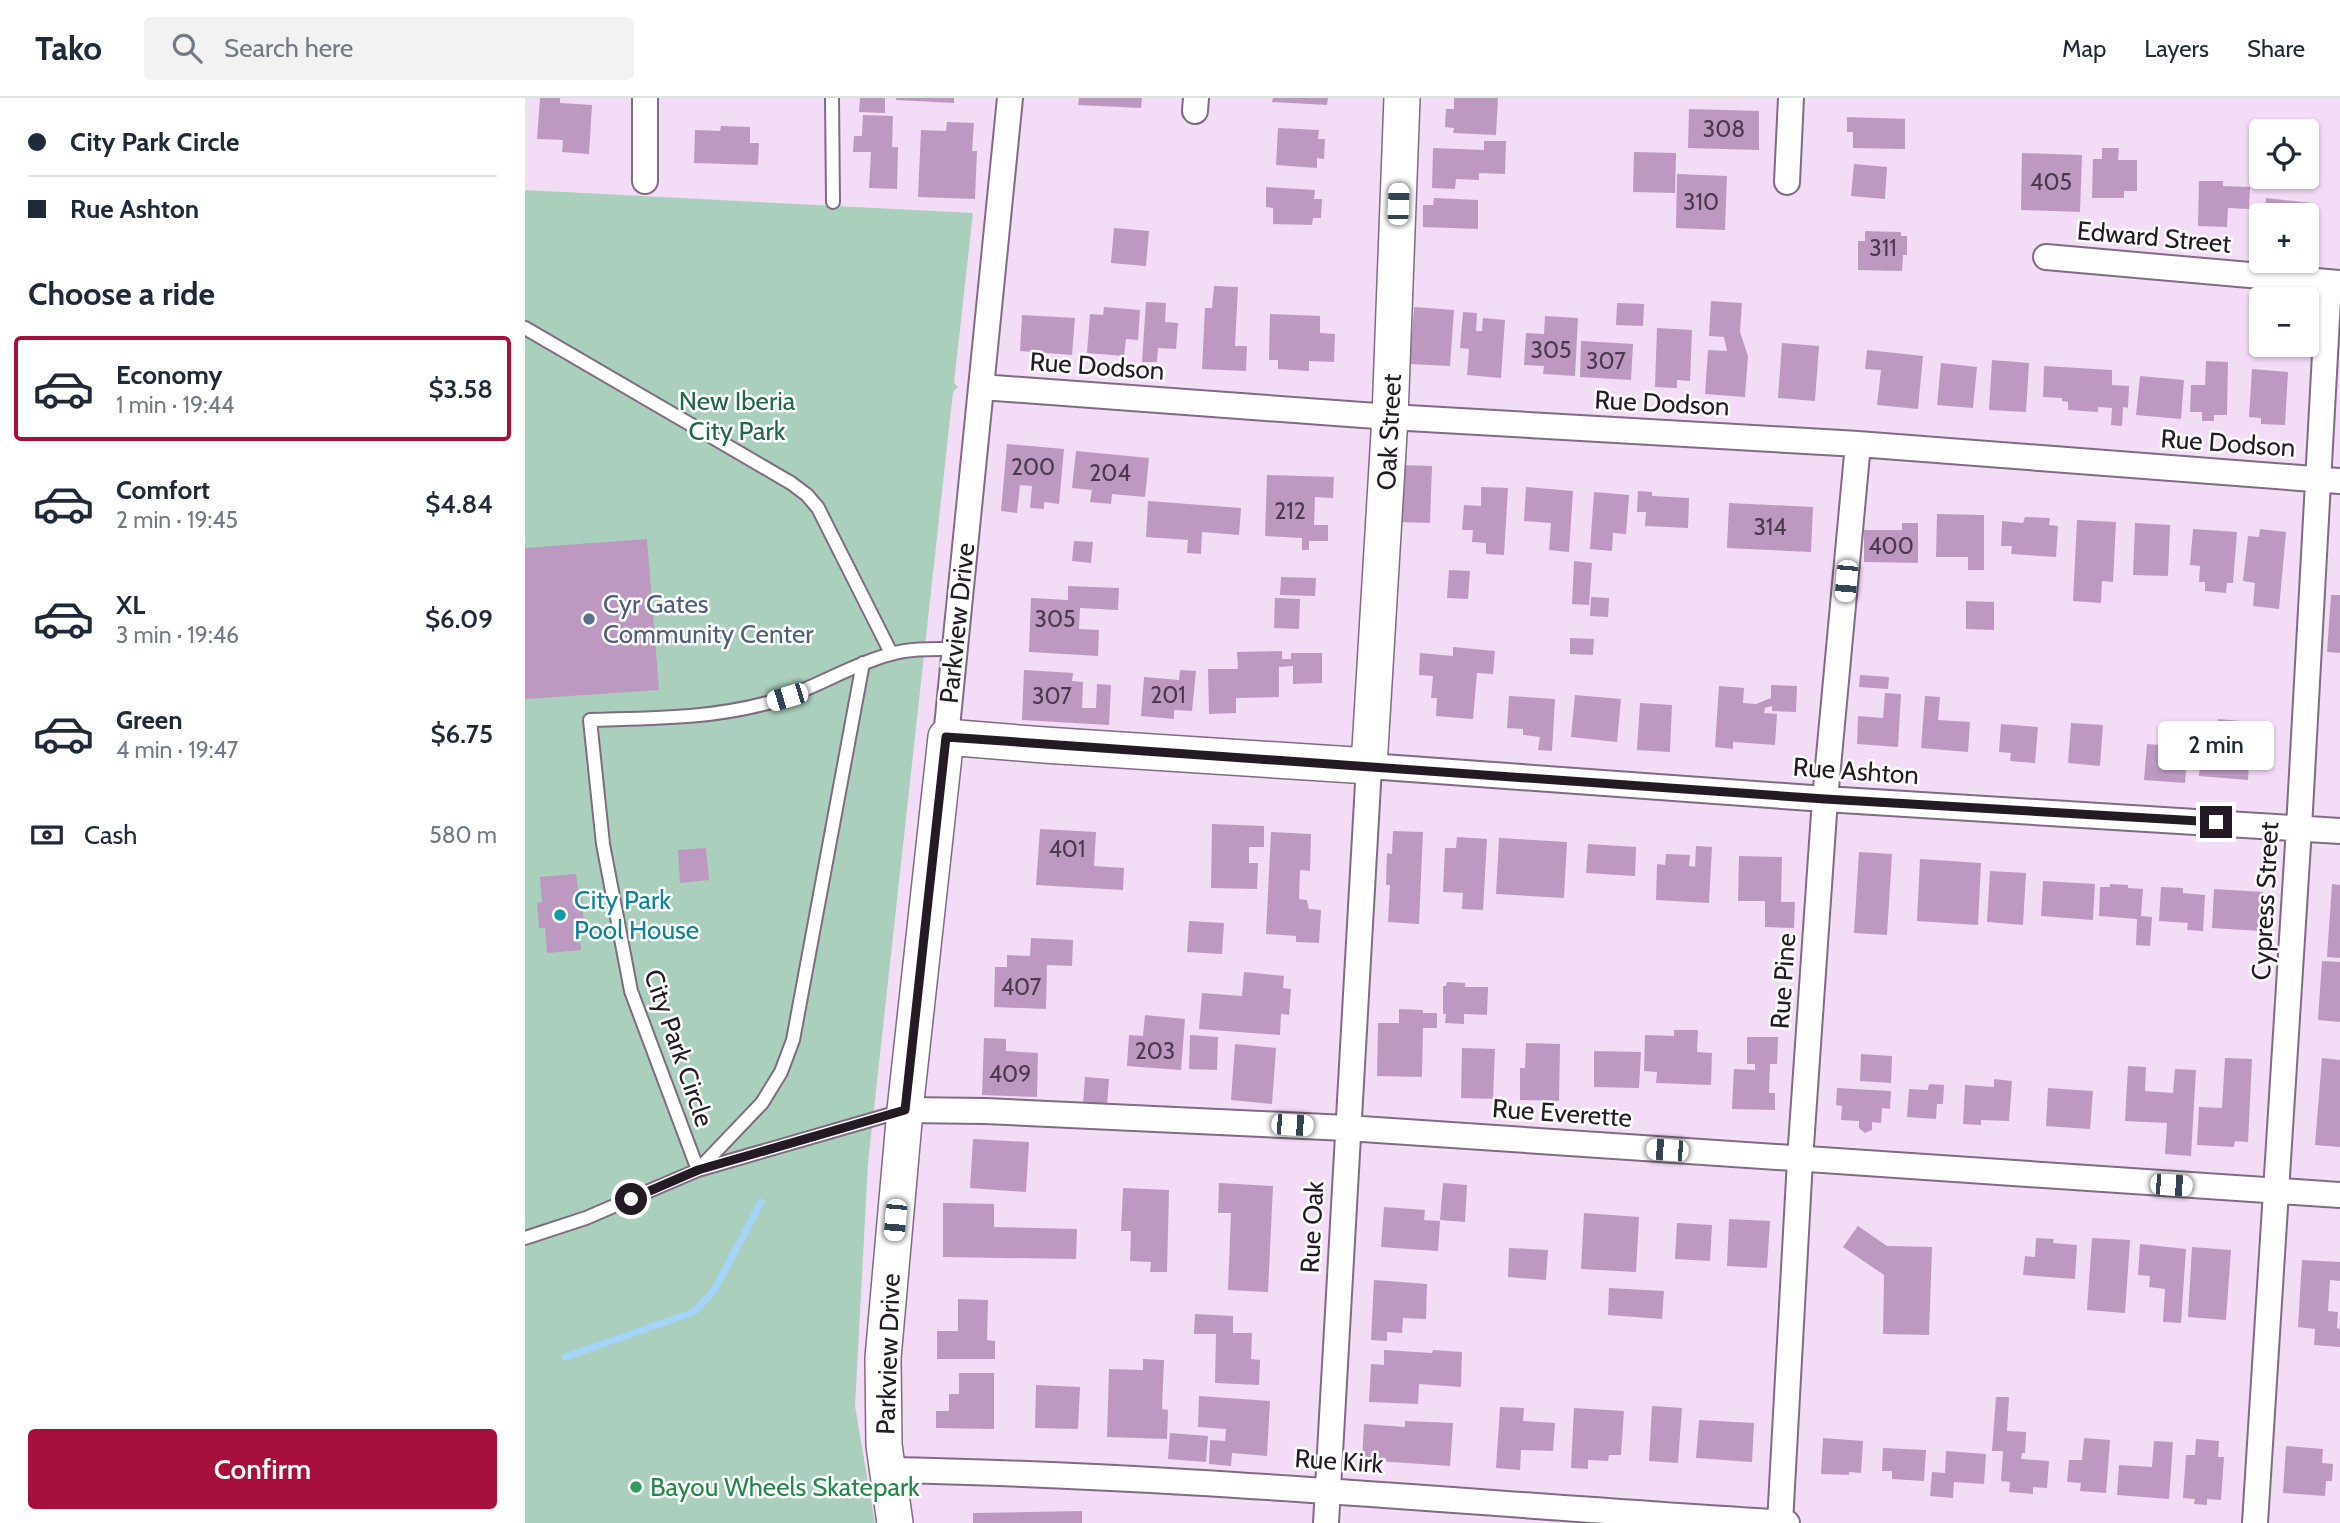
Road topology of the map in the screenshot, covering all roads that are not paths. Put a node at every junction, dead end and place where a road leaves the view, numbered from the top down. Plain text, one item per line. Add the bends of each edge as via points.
1 (645, 98) edge
2 (832, 98) edge
3 (1010, 98) edge
4 (1402, 98) edge
5 (1791, 98) edge
6 (645, 181) dead end
7 (1787, 182) dead end
8 (833, 202) dead end
9 (2046, 257) dead end
10 (2334, 283) edge
11 (525, 328) edge
12 (981, 387) junction
13 (1390, 416) junction
14 (1859, 444) junction
15 (2329, 480) edge
16 (955, 649) junction
17 (891, 653) junction
18 (863, 663) junction
19 (946, 737) junction
20 (1369, 766) junction
21 (1825, 799) junction
22 (2299, 828) junction
23 (2340, 831) edge
24 (905, 1110) junction
25 (1347, 1128) junction
26 (1800, 1160) junction
27 (698, 1170) junction
28 (2277, 1192) junction
29 (2340, 1195) edge
30 (525, 1238) edge
31 (886, 1470) junction
32 (1328, 1490) junction
33 (895, 1523) edge
34 (1326, 1523) edge
35 (1780, 1523) edge
36 (1787, 1523) edge
37 (2255, 1523) edge

1 - 6 street
2 - 8 lane
3 - 12 street, Parkview Drive
4 - 13 main road, Oak Street
5 - 7 street
9 - 10 street, Edward Street
10 - 15 street, Cypress Street
11 - 17 lane via 807,495 818,508
12 - 13 street, Rue Dodson
12 - 16 street, Parkview Drive
13 - 14 street, Rue Dodson
13 - 20 main road, Oak Street
14 - 15 street, Rue Dodson
14 - 21 street, Rue Pine
15 - 22 street, Cypress Street
16 - 17 lane, City Park Circle
16 - 19 street, Parkview Drive
17 - 18 lane, City Park Circle
18 - 27 lane, City Park Circle via 793,1040 762,1103
18 - 27 lane, City Park Circle via 805,691 701,717 590,720 603,845 631,991
19 - 20 main road
19 - 24 main road, Parkview Drive
20 - 21 street, Rue Ashton
20 - 25 street, Rue Oak
21 - 22 street, Rue Ashton
21 - 26 street, Rue Pine
22 - 23 street, Rue Ashton
22 - 28 street, Cypress Street
24 - 25 street, Rue Everette
24 - 27 lane, City Park Circle
24 - 31 main road, Parkview Drive via 883,1358
25 - 26 street, Rue Everette
25 - 32 street, Rue Oak
26 - 28 street, Rue Everette
26 - 35 street, Rue Pine
27 - 30 lane, City Park Circle via 586,1218
28 - 29 street, Rue Everette
28 - 37 street, Cypress Street
31 - 32 street, Rue Kirk
31 - 33 main road, Parkview Drive
32 - 34 street, Rue Oak
32 - 35 street, Rue Kirk
35 - 36 street, Rue Kirk

